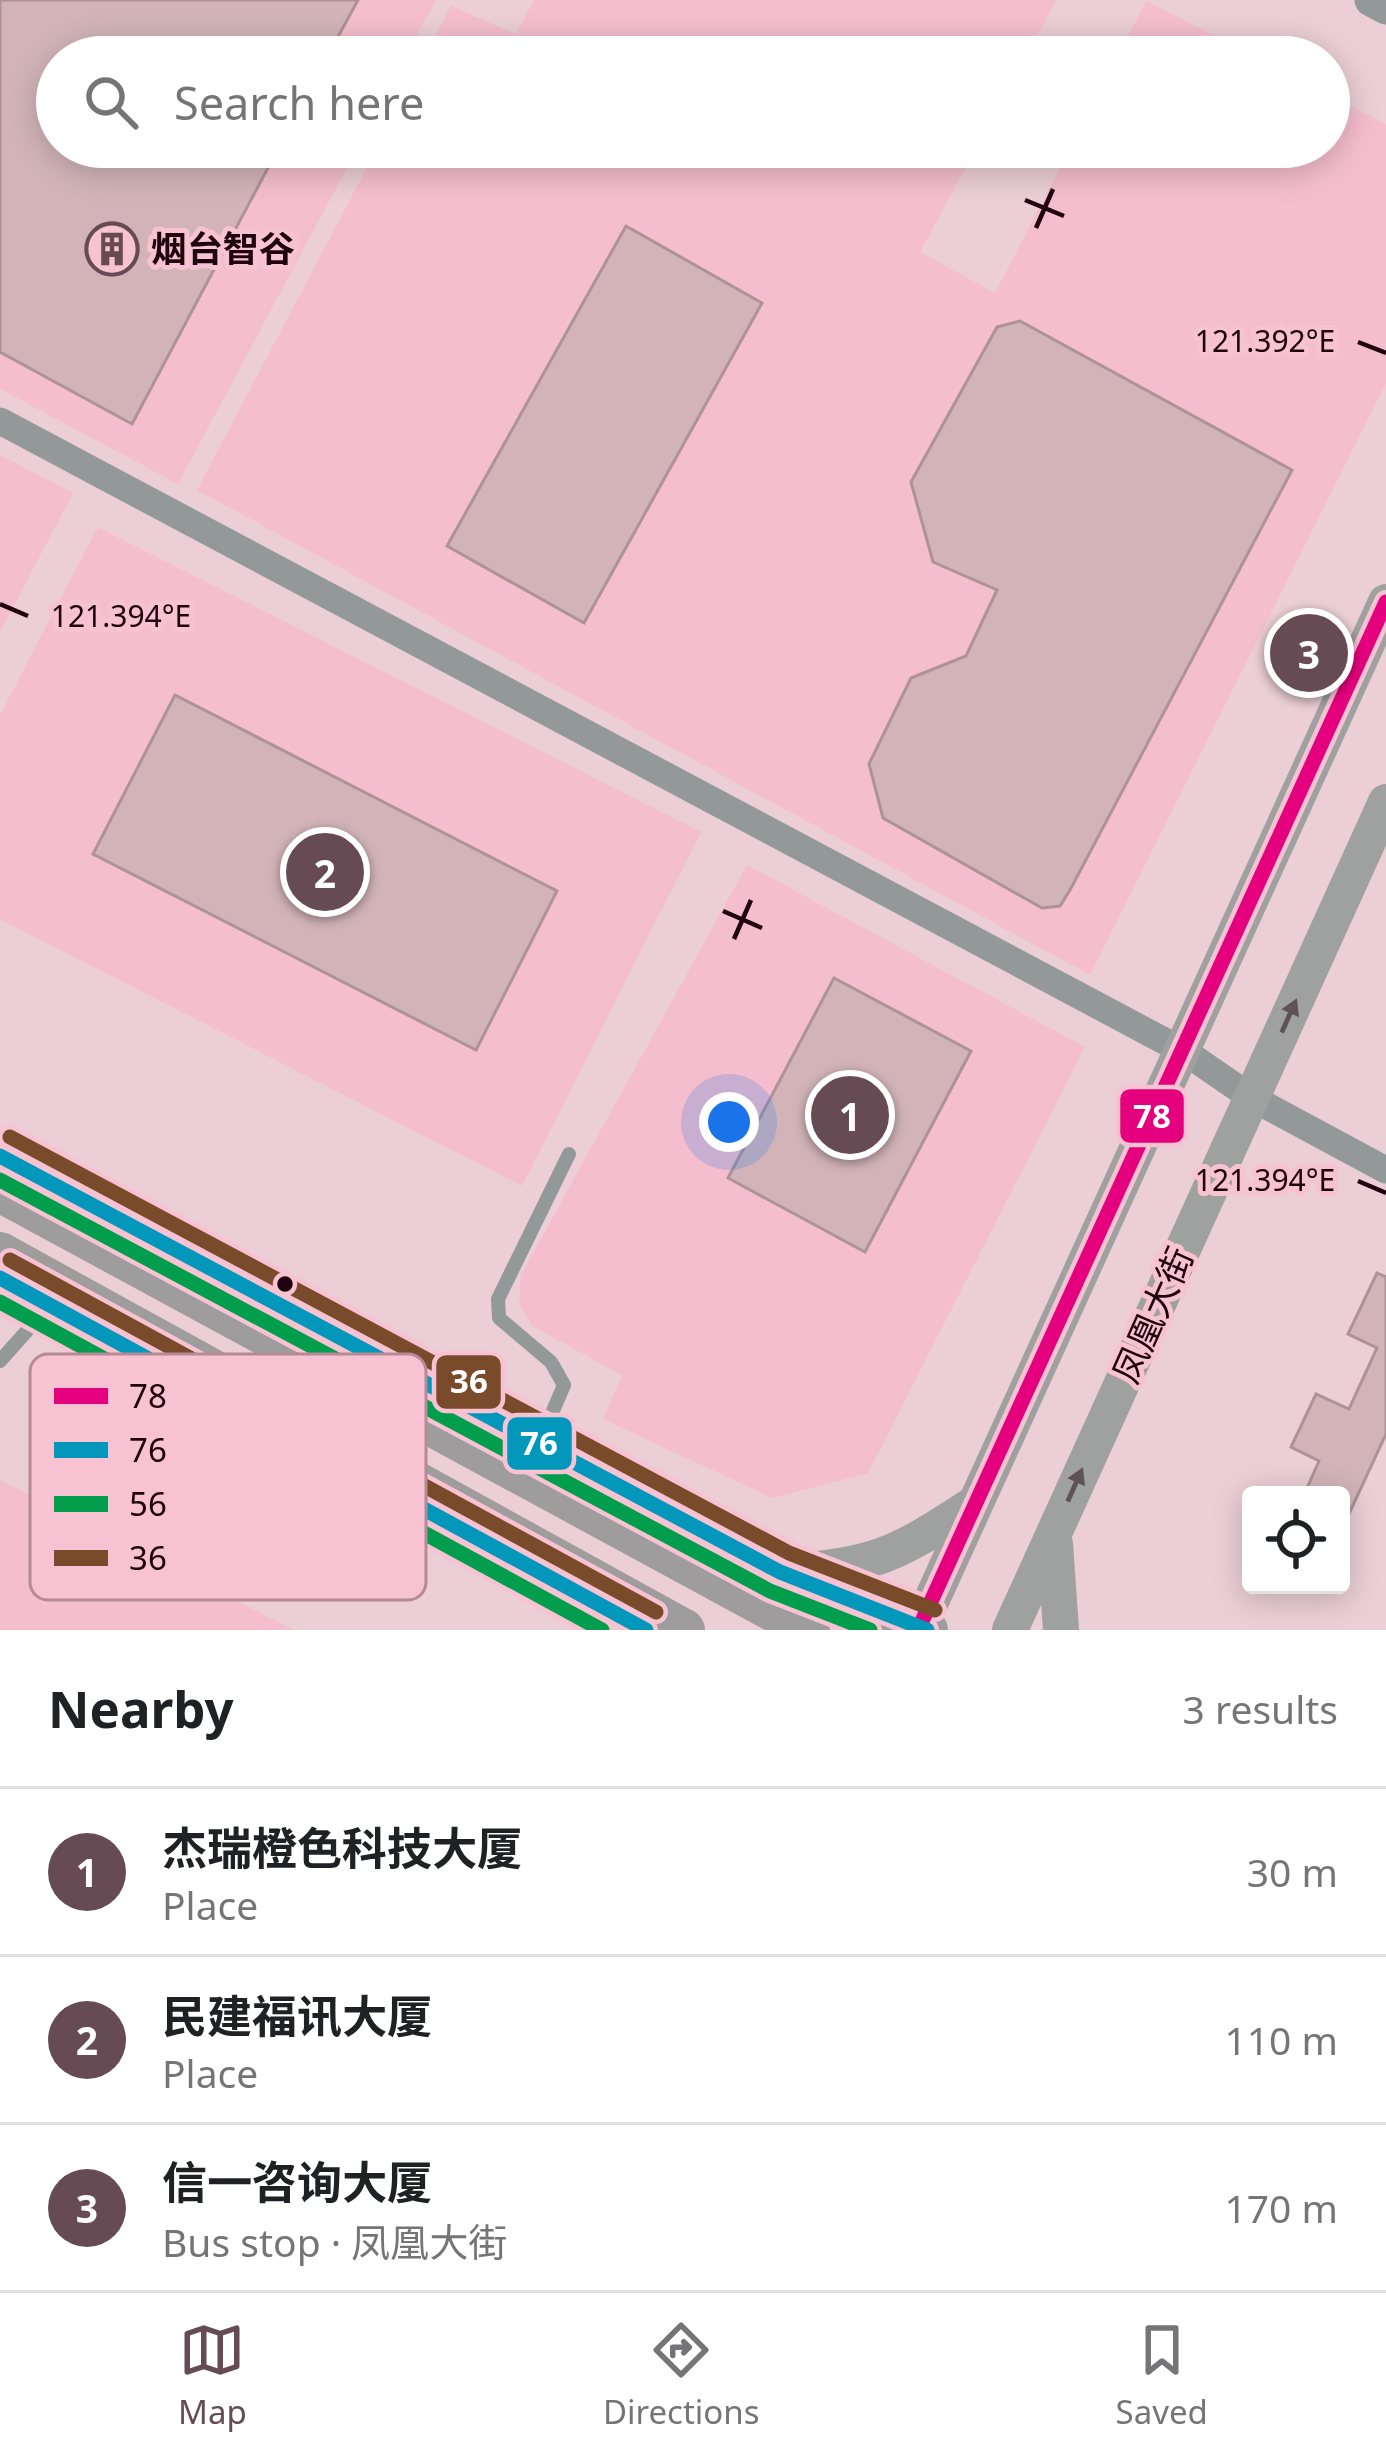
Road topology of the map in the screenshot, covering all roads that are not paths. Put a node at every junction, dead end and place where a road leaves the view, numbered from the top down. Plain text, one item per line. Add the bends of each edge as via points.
1 (1371, 0) edge
2 (1386, 8) edge
3 (0, 421) edge
4 (1386, 602) edge
5 (1386, 802) edge
6 (1185, 1052) junction
7 (1252, 1098) junction
8 (569, 1154) dead end
9 (0, 1156) edge
10 (1386, 1170) edge
11 (0, 1191) edge
12 (0, 1252) edge
13 (0, 1278) edge
14 (50, 1305) junction
15 (140, 1354) edge
16 (185, 1354) edge
17 (300, 1354) edge
18 (370, 1354) edge
19 (0, 1361) edge
20 (426, 1384) edge
21 (426, 1422) edge
22 (538, 1444) junction
23 (426, 1487) edge
24 (972, 1505) junction
25 (426, 1510) edge
26 (1055, 1530) junction
27 (780, 1572) junction
28 (922, 1629) edge
29 (646, 1630) edge
30 (684, 1630) edge
31 (809, 1630) edge
32 (1010, 1630) edge
33 (1061, 1630) edge

1 - 2 street
3 - 6 street
4 - 6 main road
7 -> 5 main road, 凤凰大街
6 - 7 street
6 - 24 main road
7 - 10 street
26 -> 7 main road, 凤凰大街
8 - 22 lane via 498,1299 499,1318 551,1362 564,1384
9 - 18 highway
11 - 17 highway
12 - 16 highway
13 - 14 highway
14 - 15 highway
14 - 19 lane
20 - 22 highway
21 - 31 highway
22 - 27 highway
23 - 30 highway
24 - 27 main road via 901,1551 859,1566
24 - 28 main road
25 - 29 highway
26 - 32 main road, 凤凰大街
26 - 33 main road
27 - 28 highway

